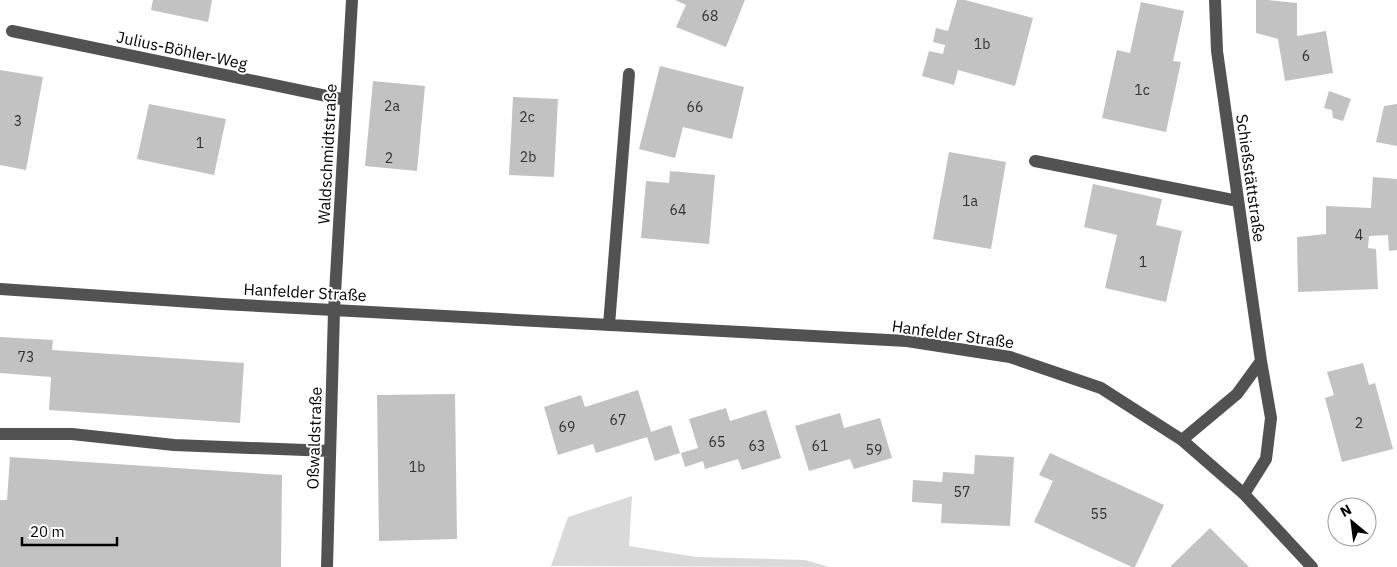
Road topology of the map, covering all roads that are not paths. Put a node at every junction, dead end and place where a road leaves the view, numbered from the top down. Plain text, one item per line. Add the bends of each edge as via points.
1 (352, 0) edge
2 (1216, 0) edge
3 (12, 31) dead end
4 (629, 74) dead end
5 (346, 100) junction
6 (1035, 161) dead end
7 (1238, 201) junction
8 (0, 289) edge
9 (334, 311) junction
10 (609, 325) junction
11 (1261, 361) junction
12 (0, 434) edge
13 (1182, 440) junction
14 (330, 451) junction
15 (1244, 494) junction
16 (327, 567) edge
17 (1312, 567) edge

1 - 5 street, Waldschmidtstraße
2 - 7 street, Schießstättstraße via 1217,51
3 - 5 street, Julius-Böhler-Weg
4 - 10 street
5 - 9 street, Waldschmidtstraße
6 - 7 street
7 - 11 street, Schießstättstraße
8 - 9 street, Hanfelder Straße
9 - 10 street, Hanfelder Straße
9 - 14 street, Oßwaldstraße
10 - 13 street, Hanfelder Straße via 907,341 1010,357 1101,388
11 - 13 street via 1237,394
11 - 15 street, Schießstättstraße via 1271,418 1266,460
12 - 14 street via 72,434 174,445
13 - 15 street, Hanfelder Straße
14 - 16 street, Oßwaldstraße
15 - 17 street, Hanfelder Straße

